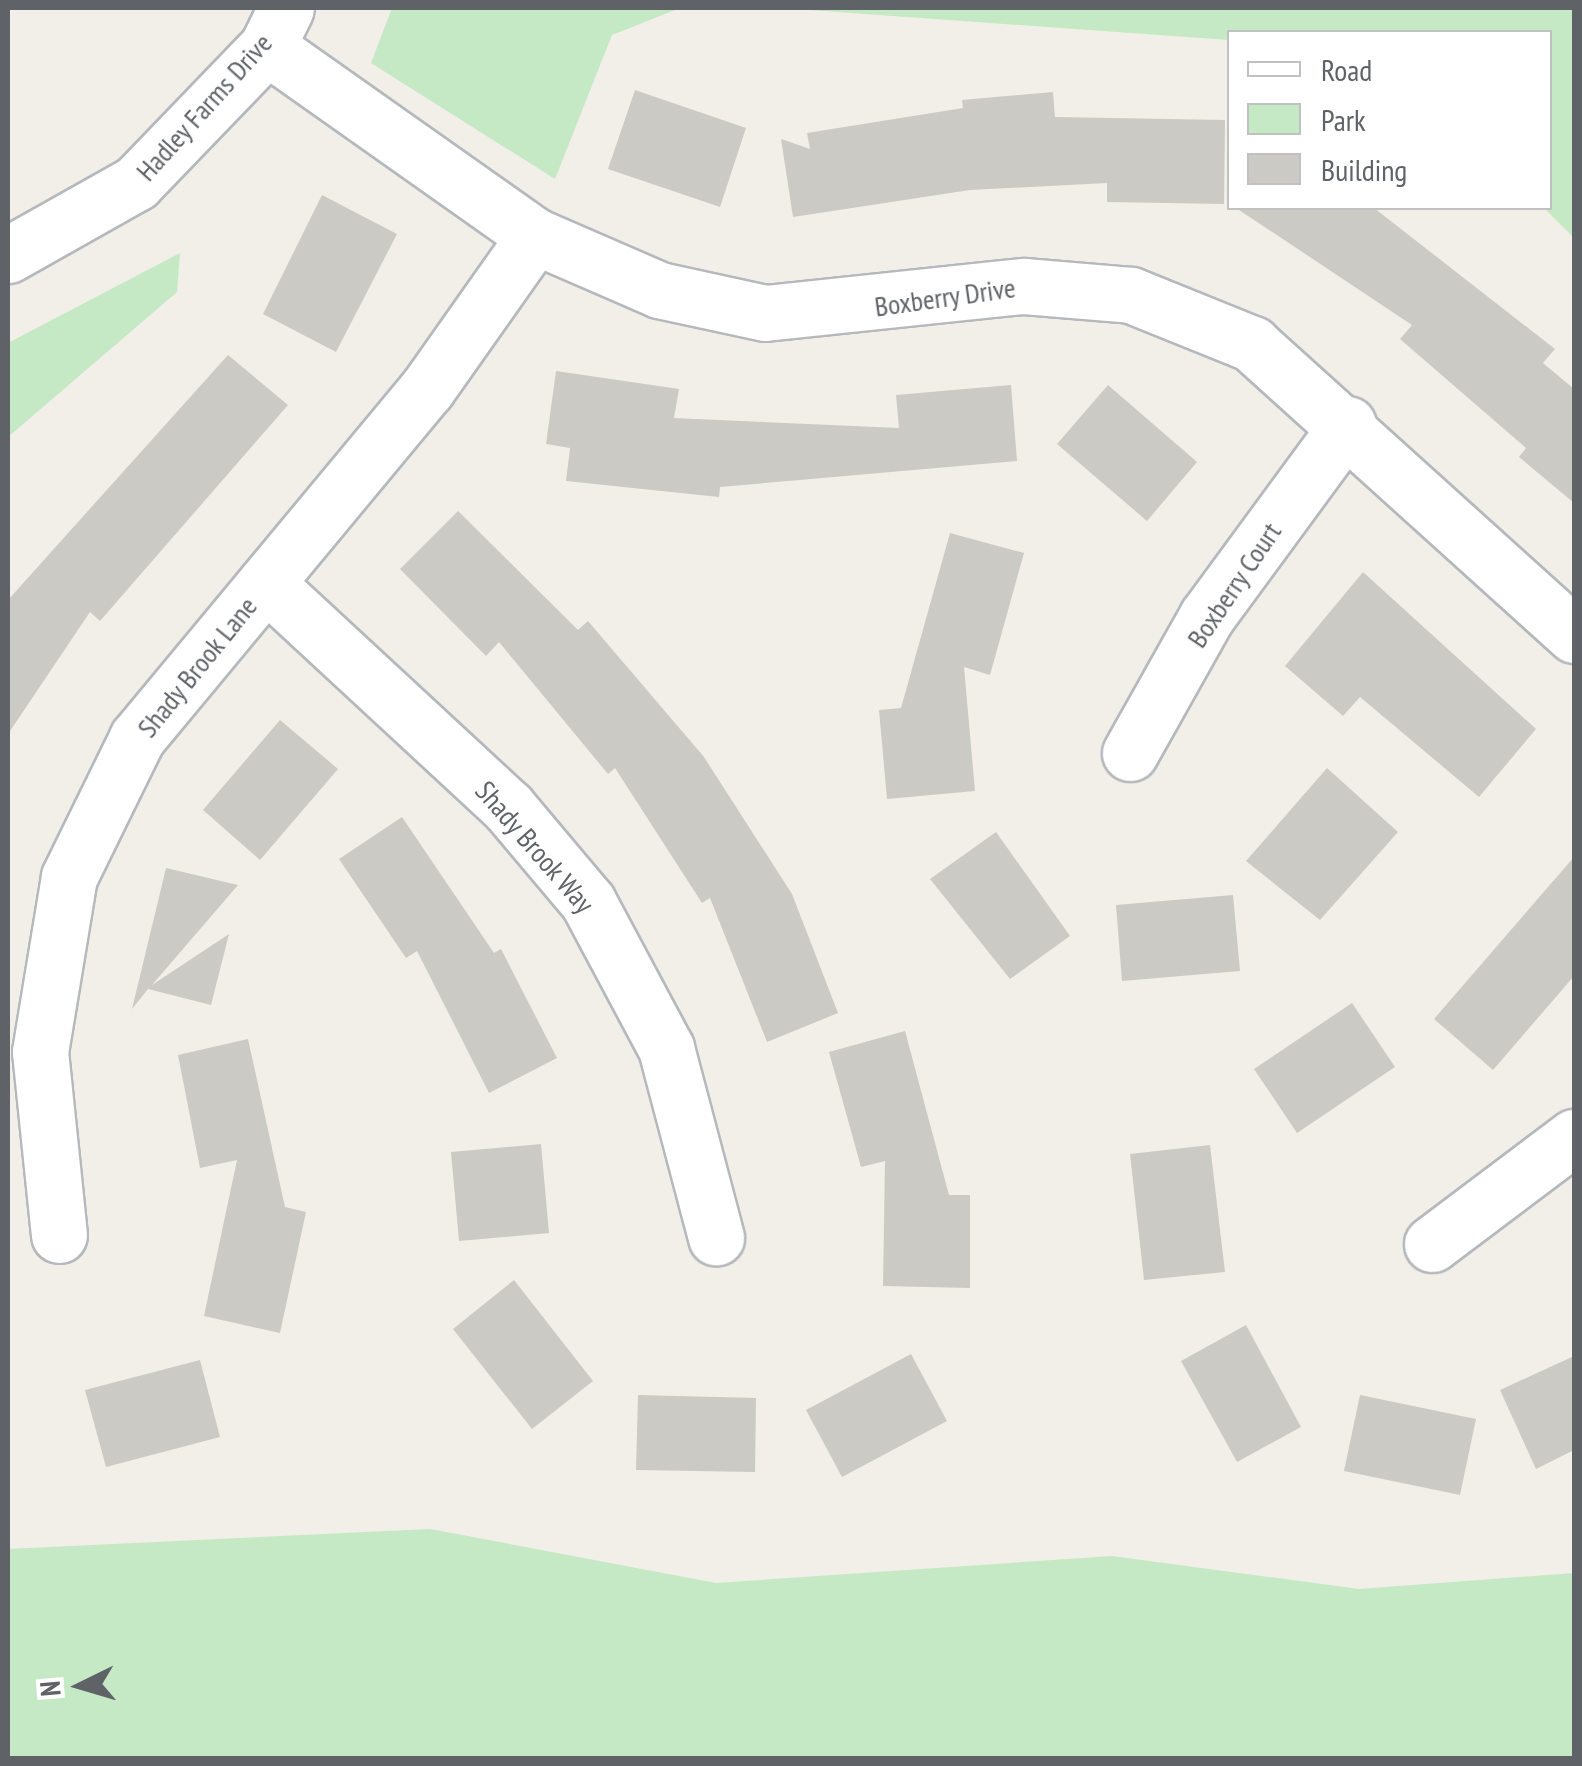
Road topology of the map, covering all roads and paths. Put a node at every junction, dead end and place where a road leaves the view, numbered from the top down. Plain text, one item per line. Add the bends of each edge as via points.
1 (276, 27) edge
2 (536, 236) junction
3 (8, 255) edge
4 (1348, 424) junction
5 (266, 583) junction
6 (1574, 635) edge
7 (1130, 752) dead end
8 (1574, 1137) edge
9 (59, 1235) dead end
10 (716, 1237) dead end
11 (1432, 1244) dead end

1 - 2 street, Boxberry Drive
1 - 3 street, Hadley Farms Drive via 136,183
2 - 4 street, Boxberry Drive via 659,290 765,313 1024,286 1132,295 1252,344
2 - 5 street, Shady Brook Lane via 427,389
4 - 6 street, Boxberry Drive
4 - 7 street, Boxberry Court via 1207,616
5 - 9 street, Shady Brook Lane via 137,738 69,878 40,1052
5 - 10 street, Shady Brook Way via 508,807 588,902 666,1048
8 - 11 street

